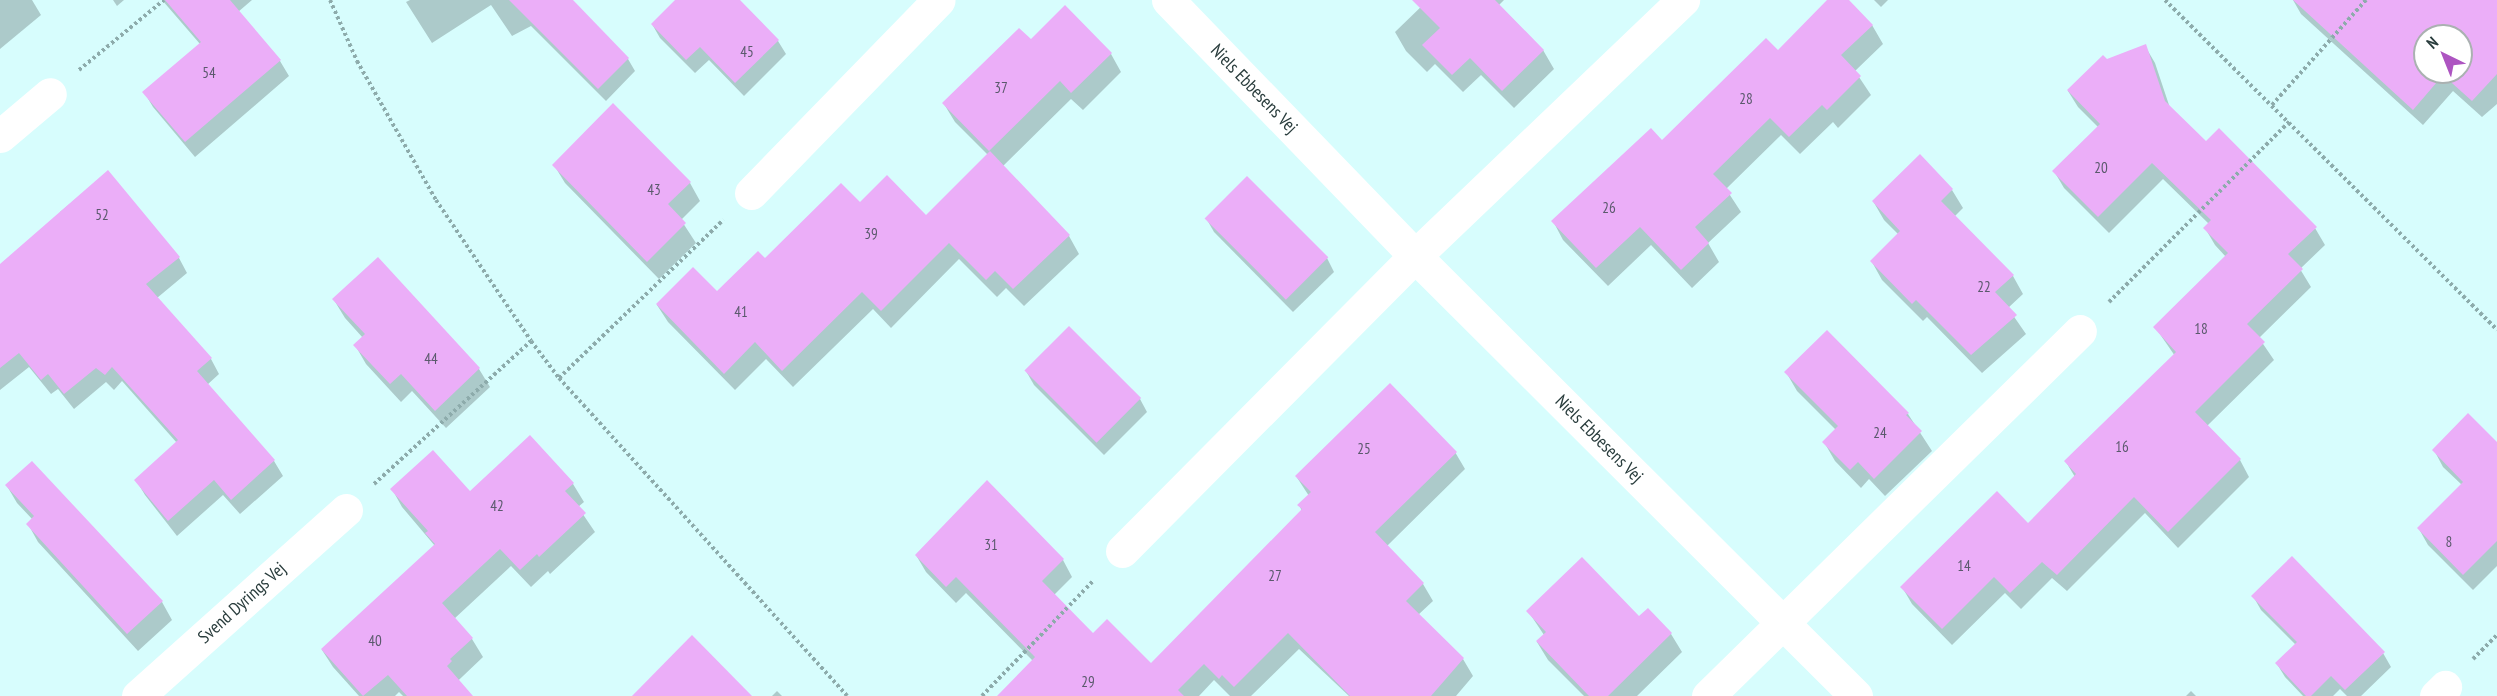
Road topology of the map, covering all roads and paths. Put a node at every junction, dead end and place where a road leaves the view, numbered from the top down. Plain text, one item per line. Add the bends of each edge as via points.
1 (164, 0) edge
2 (330, 0) edge
3 (939, 0) edge
4 (1168, 0) edge
5 (1683, 0) edge
6 (2165, 0) edge
7 (2366, 0) edge
8 (50, 94) joint
9 (2272, 105) junction
10 (2289, 122) junction
11 (0, 136) edge
12 (751, 193) joint
13 (1415, 256) junction
14 (2080, 330) joint
15 (2497, 330) edge
16 (531, 341) junction
17 (559, 378) junction
18 (346, 510) joint
19 (1122, 551) joint
20 (1784, 622) junction
21 (138, 696) edge
22 (847, 696) edge
23 (982, 696) edge
24 (1708, 696) edge
25 (1856, 696) edge

1 - 8 path
2 - 16 path via 357,61 436,200
3 - 12 street
4 - 13 street, Niels Ebbesens Vej
5 - 13 street
6 - 9 path
7 - 9 path
8 - 11 street
9 - 10 path
10 - 14 path
10 - 15 path
12 - 17 path
13 - 19 street
13 - 20 street, Niels Ebbesens Vej
14 - 20 street
16 - 17 path
16 - 18 path
17 - 22 path
18 - 21 street, Svend Dyrings Vej
19 - 23 path
20 - 24 street
20 - 25 street, Niels Ebbesens Vej

